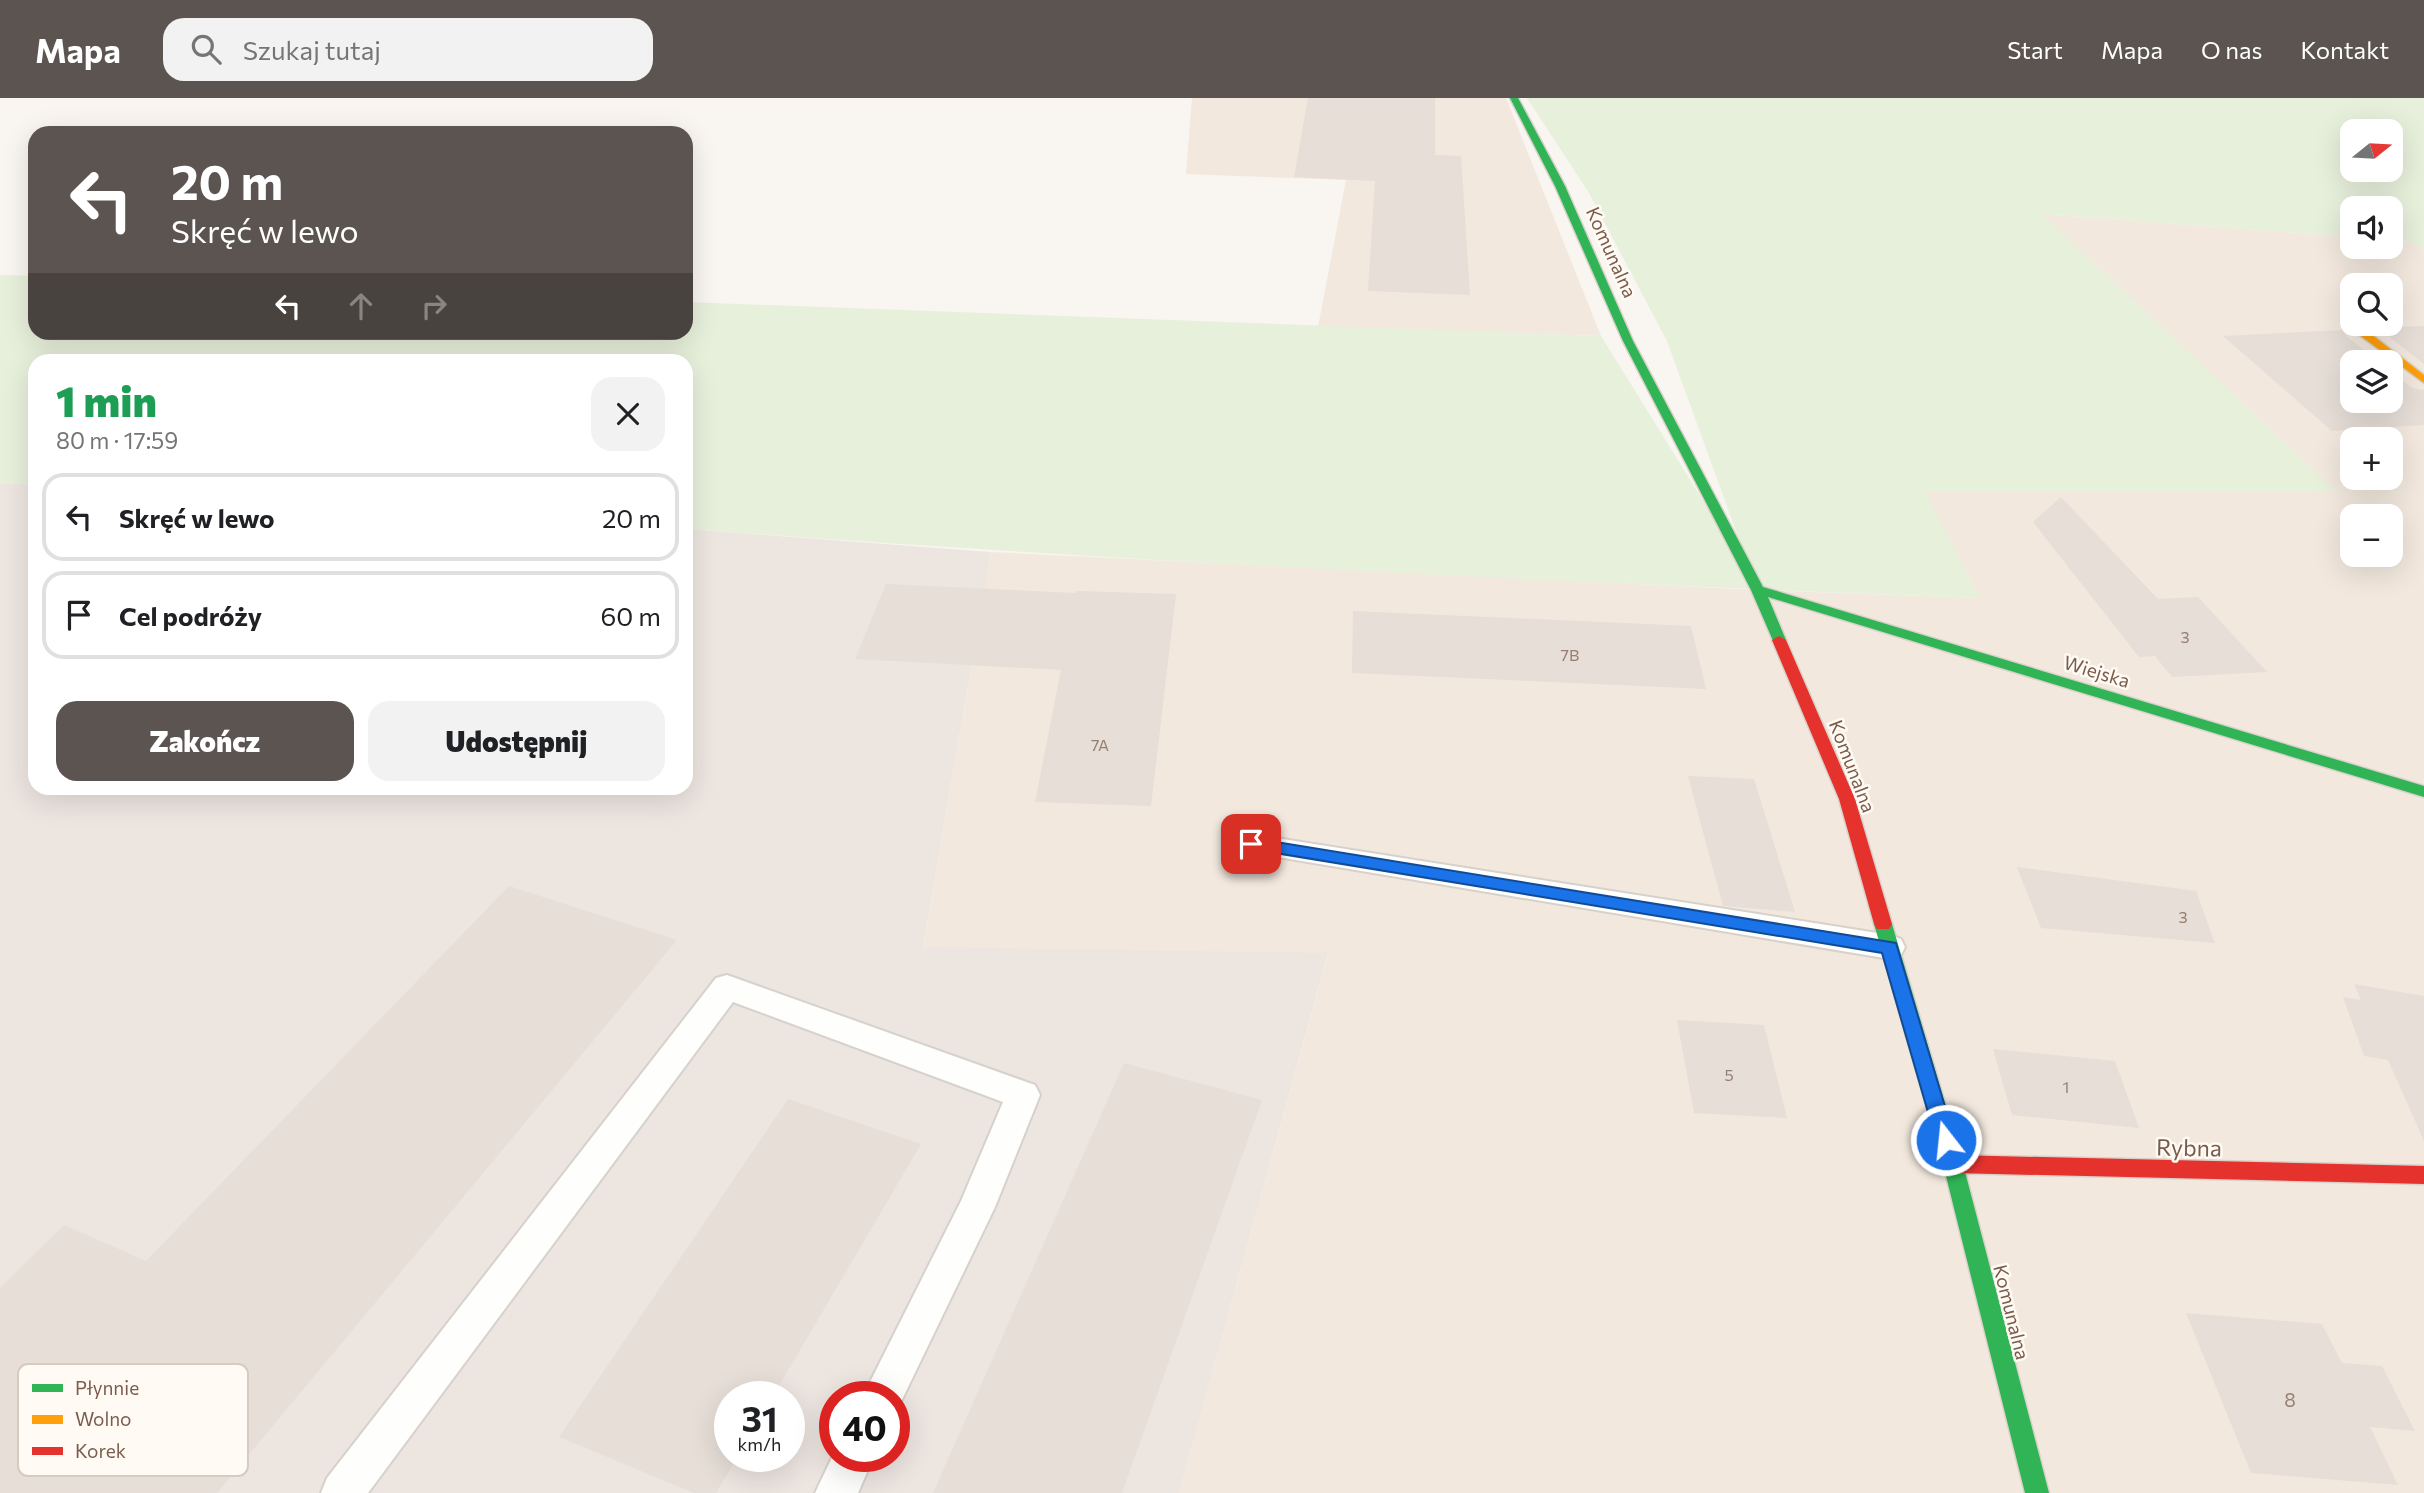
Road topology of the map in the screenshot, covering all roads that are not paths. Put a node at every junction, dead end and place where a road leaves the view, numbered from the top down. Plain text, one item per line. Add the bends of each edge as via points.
1 (1514, 98) edge
2 (2367, 336) edge
3 (2424, 380) edge
4 (1758, 590) junction
5 (2424, 792) edge
6 (1251, 844) dead end
7 (1890, 947) junction
8 (1953, 1164) junction
9 (2424, 1175) edge
10 (890, 1381) edge
11 (846, 1472) edge
12 (342, 1493) edge
13 (836, 1493) edge
14 (2037, 1493) edge

1 - 4 street, Komunalna via 1560,186 1628,341
2 - 3 street
4 - 5 street, Wiejska
4 - 7 street, Komunalna via 1847,799
6 - 7 lane
7 - 8 street, Komunalna
8 - 9 street, Rybna
8 - 14 street, Komunalna
10 - 12 lane via 976,1207 1023,1095 727,986
11 - 13 lane

